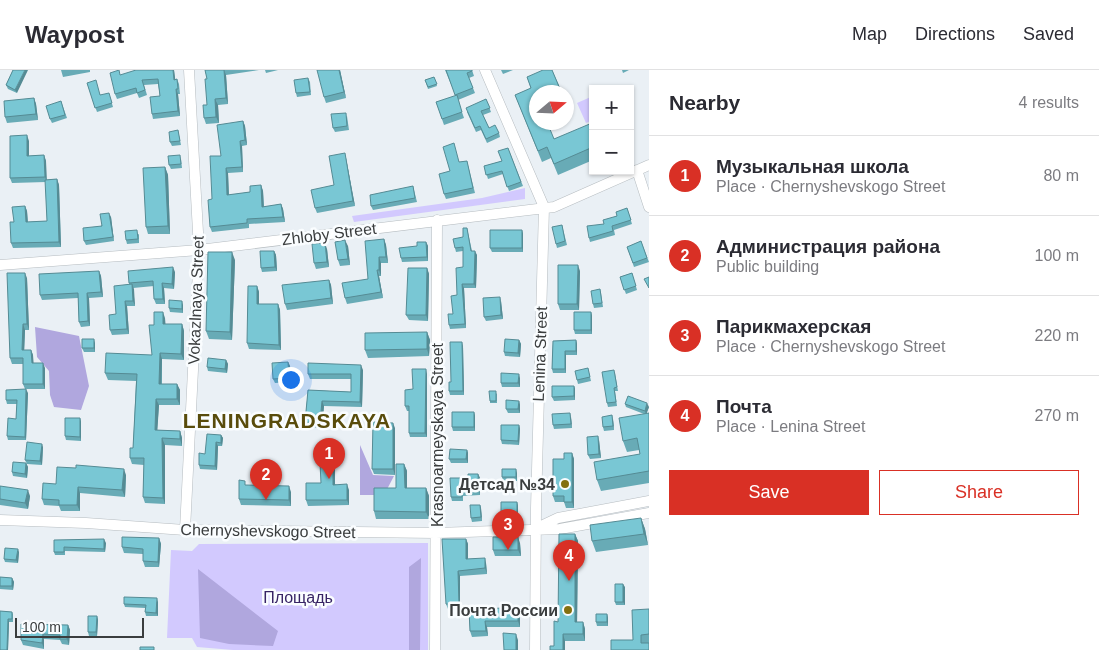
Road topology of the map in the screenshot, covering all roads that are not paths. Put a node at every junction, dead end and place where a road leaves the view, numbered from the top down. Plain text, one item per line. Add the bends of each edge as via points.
1 (189, 70) edge
2 (484, 70) edge
3 (649, 165) edge
4 (637, 170) junction
5 (544, 207) junction
6 (649, 208) edge
7 (437, 220) junction
8 (199, 250) junction
9 (0, 265) edge
10 (649, 501) edge
11 (649, 513) edge
12 (0, 520) edge
13 (536, 528) junction
14 (185, 530) junction
15 (436, 533) junction
16 (435, 650) edge
17 (535, 650) edge

1 - 8 street, Vokazlnaya Street
2 - 5 street, Lenina Street
3 - 4 street, Zhloby Street
4 - 5 street, Zhloby Street via 554,207
4 - 6 street
5 - 7 street, Zhloby Street
5 - 13 street, Lenina Street
7 - 8 street, Zhloby Street
7 - 15 street, Krasnoarmeyskaya Street
8 - 9 street, Zhloby Street
8 - 14 street, Vokazlnaya Street
10 - 13 street, Chernyshevskogo Street via 558,518
11 - 13 street, Chernyshevskogo Street via 560,529
12 - 14 street, Chernyshevskogo Street
13 - 15 street, Chernyshevskogo Street
13 - 17 street, Lenina Street
14 - 15 street, Chernyshevskogo Street
15 - 16 street, Krasnoarmeyskaya Street

